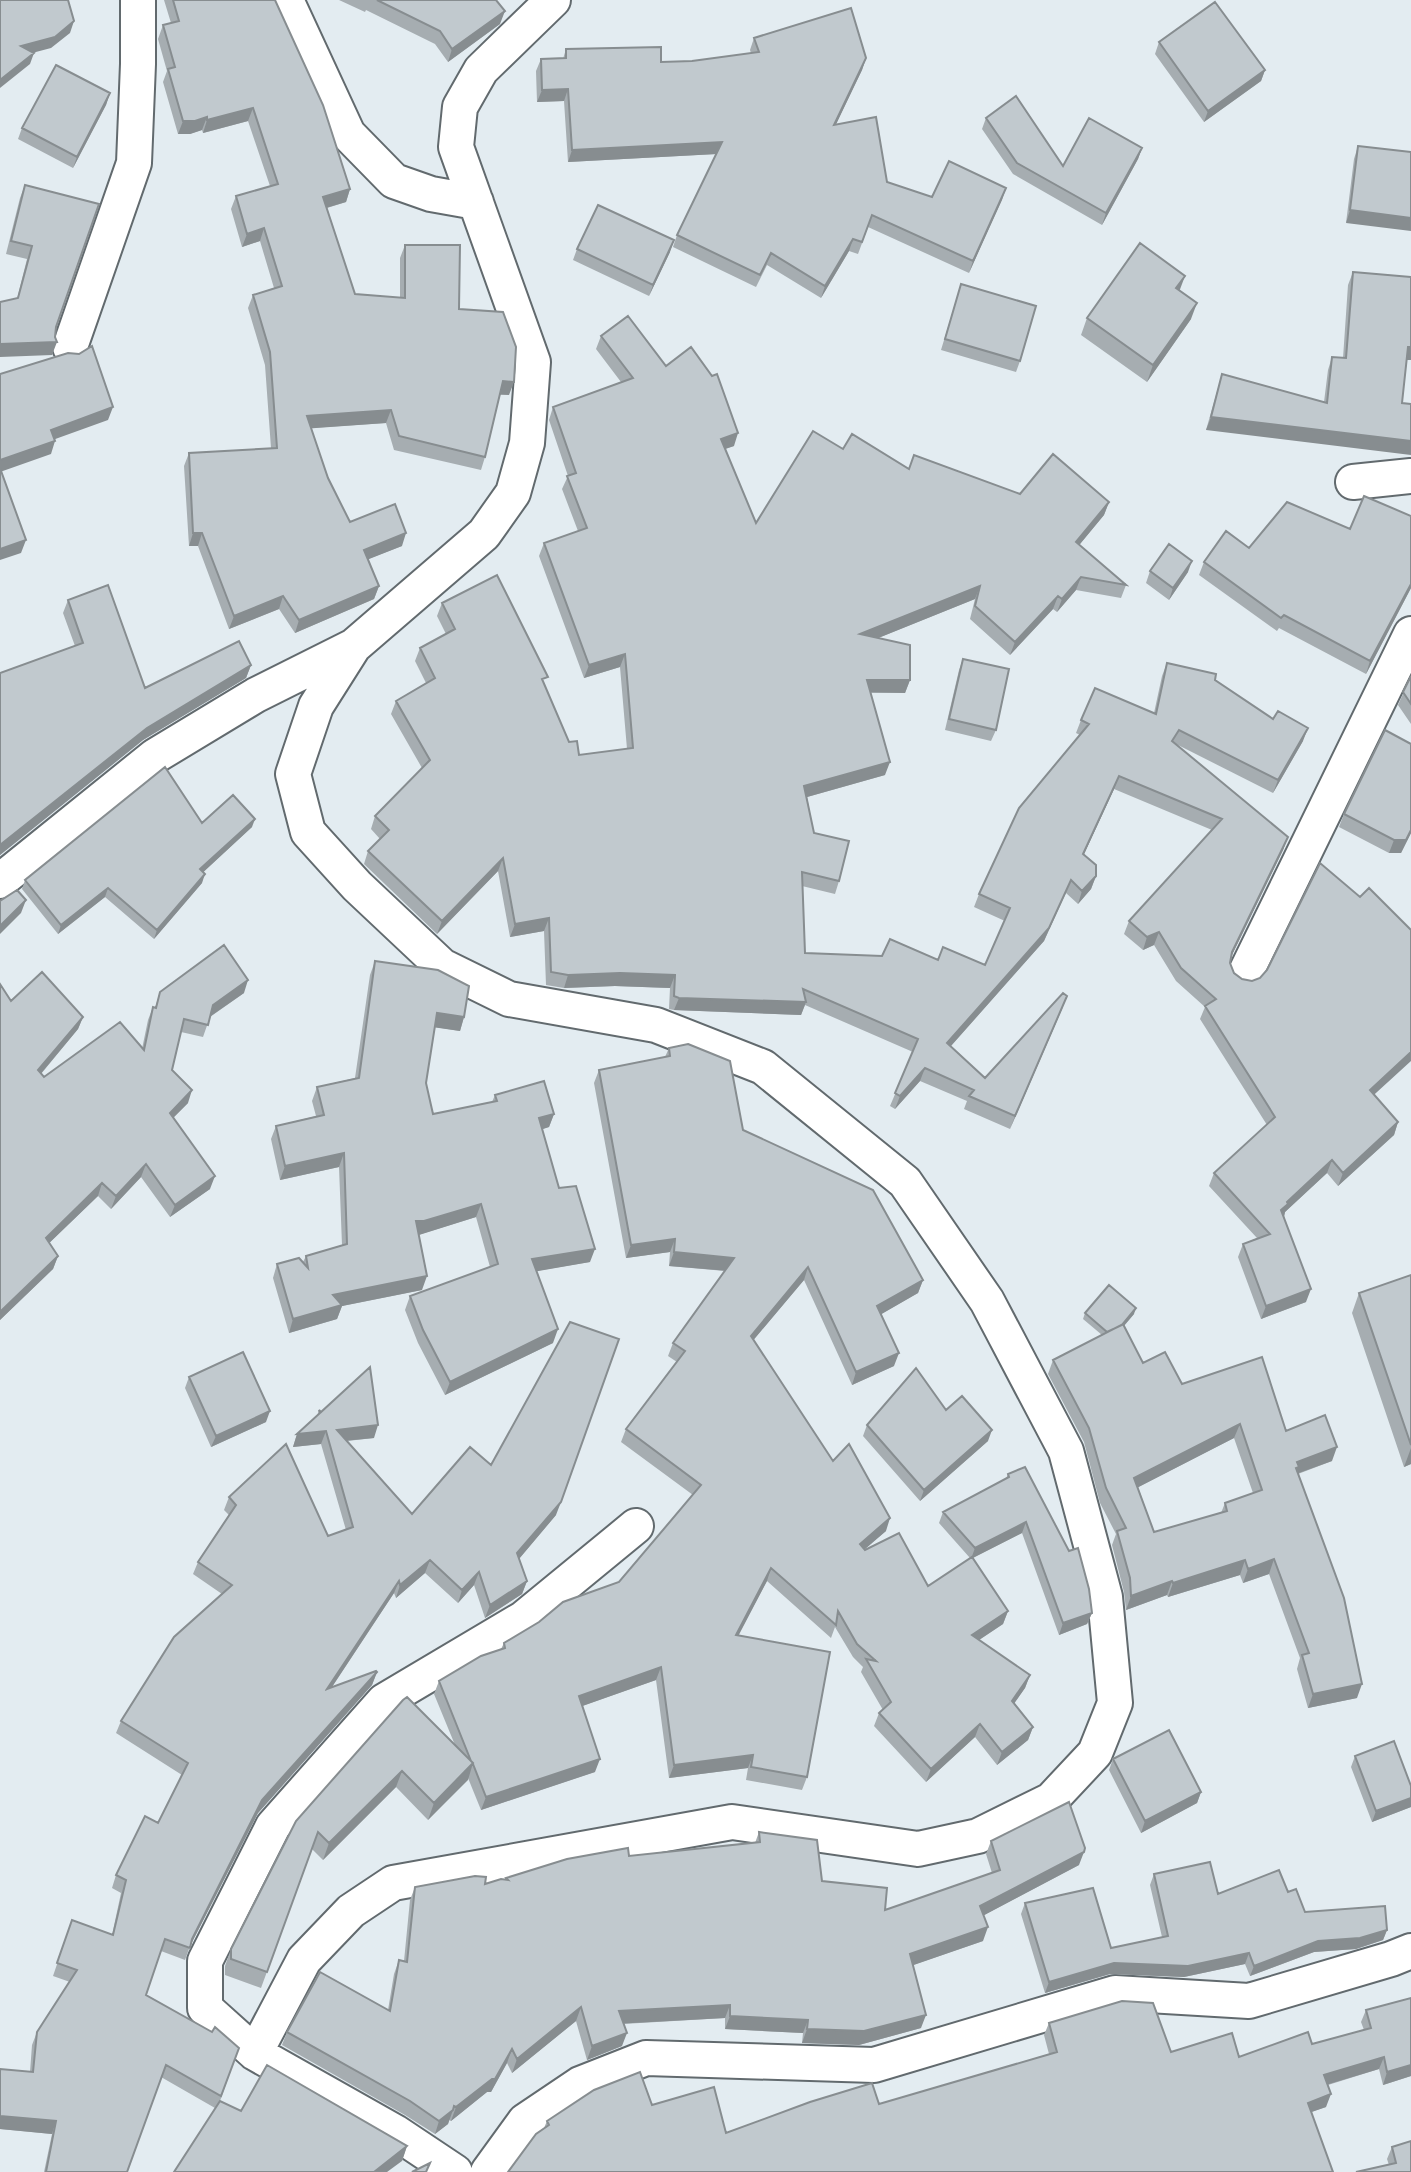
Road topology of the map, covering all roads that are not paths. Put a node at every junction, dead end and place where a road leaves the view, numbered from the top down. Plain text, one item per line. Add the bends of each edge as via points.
1 (138, 0) edge
2 (286, 0) edge
3 (553, 0) edge
4 (476, 202) junction
5 (70, 347) dead end
6 (1411, 476) edge
7 (1353, 482) dead end
8 (1411, 634) edge
9 (354, 646) junction
10 (0, 881) edge
11 (1245, 974) dead end
12 (636, 1526) dead end
13 (1411, 1951) edge
14 (255, 2053) junction
15 (455, 2172) edge
16 (488, 2172) edge

1 - 5 street via 134,163
2 - 4 street via 348,134 394,181
3 - 4 street via 481,70 460,107 456,147
4 - 9 street via 533,362 527,443 513,493 484,534
6 - 7 street
8 - 11 street
9 - 10 street via 256,695 155,756
9 - 14 street via 316,706 293,774 308,832 442,966 509,999 656,1025 763,1067 905,1182 987,1301 1066,1451 1105,1597 1115,1703 1095,1753 1051,1800 978,1836 918,1849 732,1822 393,1883 351,1911 304,1960
12 - 14 street via 524,1618 384,1701 273,1826 205,1961 205,2008
13 - 16 street via 1249,2001 1115,1993 874,2065 646,2058 580,2084 525,2121
14 - 15 street

